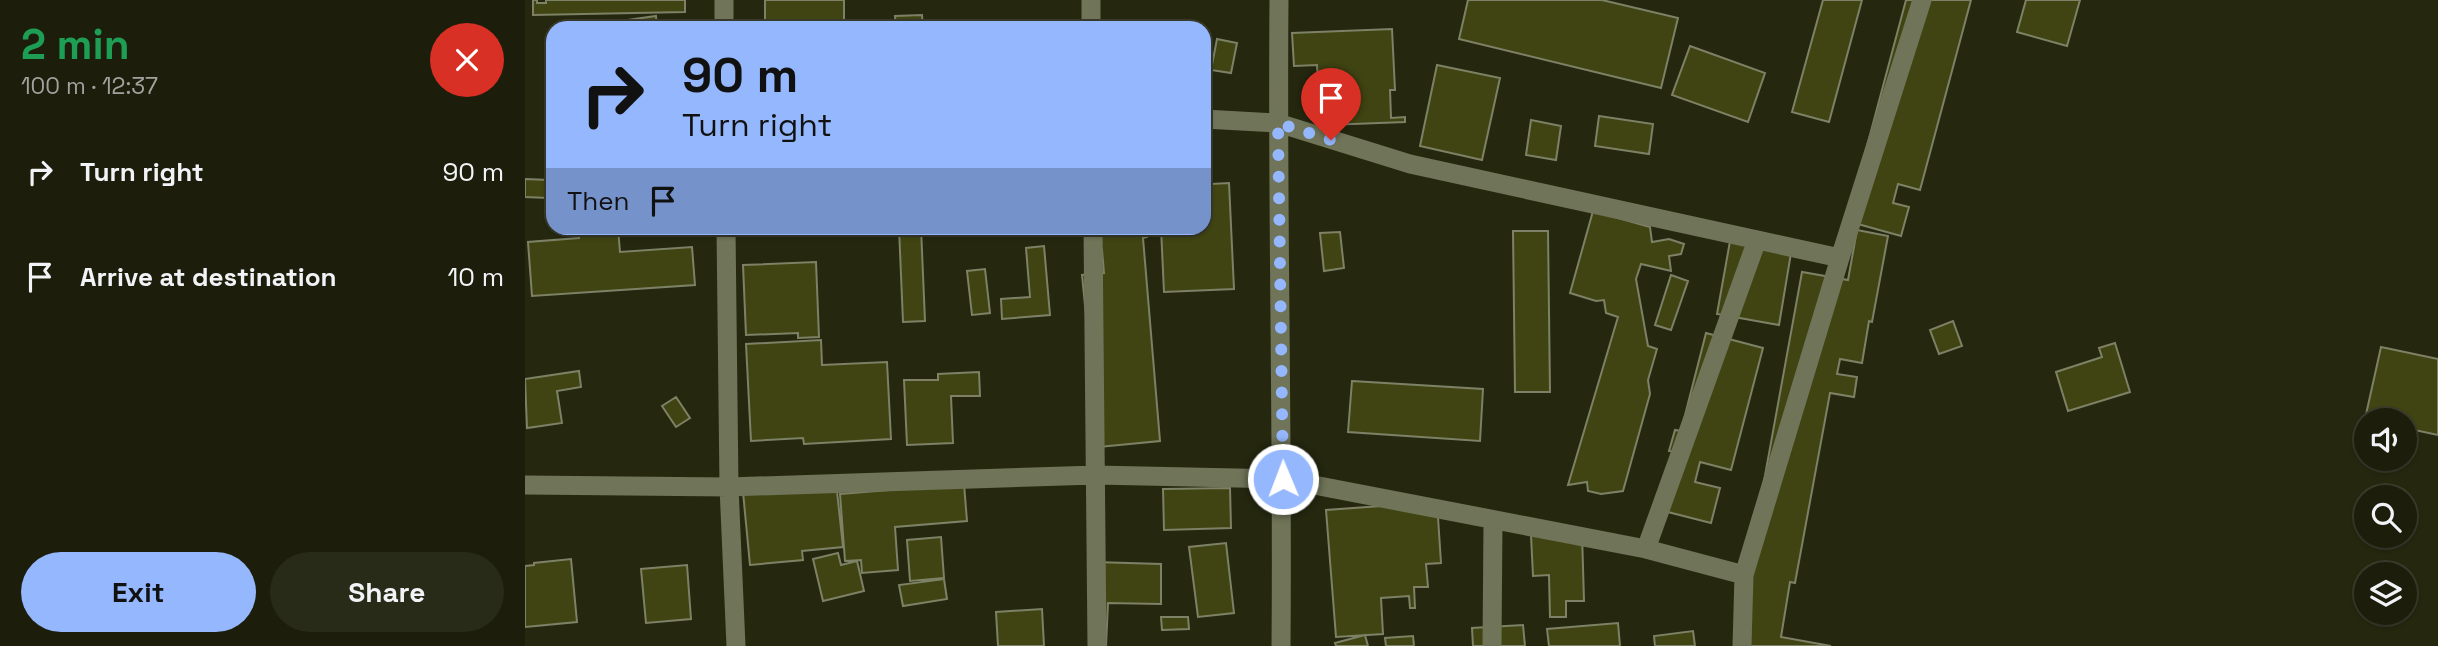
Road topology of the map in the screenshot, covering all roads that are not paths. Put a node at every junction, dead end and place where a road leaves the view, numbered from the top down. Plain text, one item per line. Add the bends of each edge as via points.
1 (724, 0) edge
2 (1091, 0) edge
3 (1279, 0) edge
4 (1922, 0) edge
5 (724, 21) edge
6 (1091, 21) edge
7 (1211, 119) edge
8 (1278, 123) junction
9 (726, 235) edge
10 (1093, 235) edge
11 (1757, 240) junction
12 (1840, 258) junction
13 (1096, 475) junction
14 (1283, 479) junction
15 (525, 485) edge
16 (729, 487) junction
17 (1493, 521) junction
18 (1646, 549) junction
19 (1744, 575) junction
20 (736, 646) edge
21 (1097, 646) edge
22 (1281, 646) edge
23 (1492, 646) edge
24 (1742, 646) edge

1 - 5 street
2 - 6 street
3 - 8 street
4 - 12 street
7 - 8 street
8 - 11 street via 1410,164
8 - 14 street
9 - 16 street
10 - 13 street
11 - 12 street
11 - 18 street
12 - 19 street
13 - 14 street
13 - 16 street
13 - 21 street
14 - 17 street
14 - 22 street
15 - 16 street
16 - 20 street
17 - 18 street
17 - 23 street
18 - 19 street
19 - 24 street

